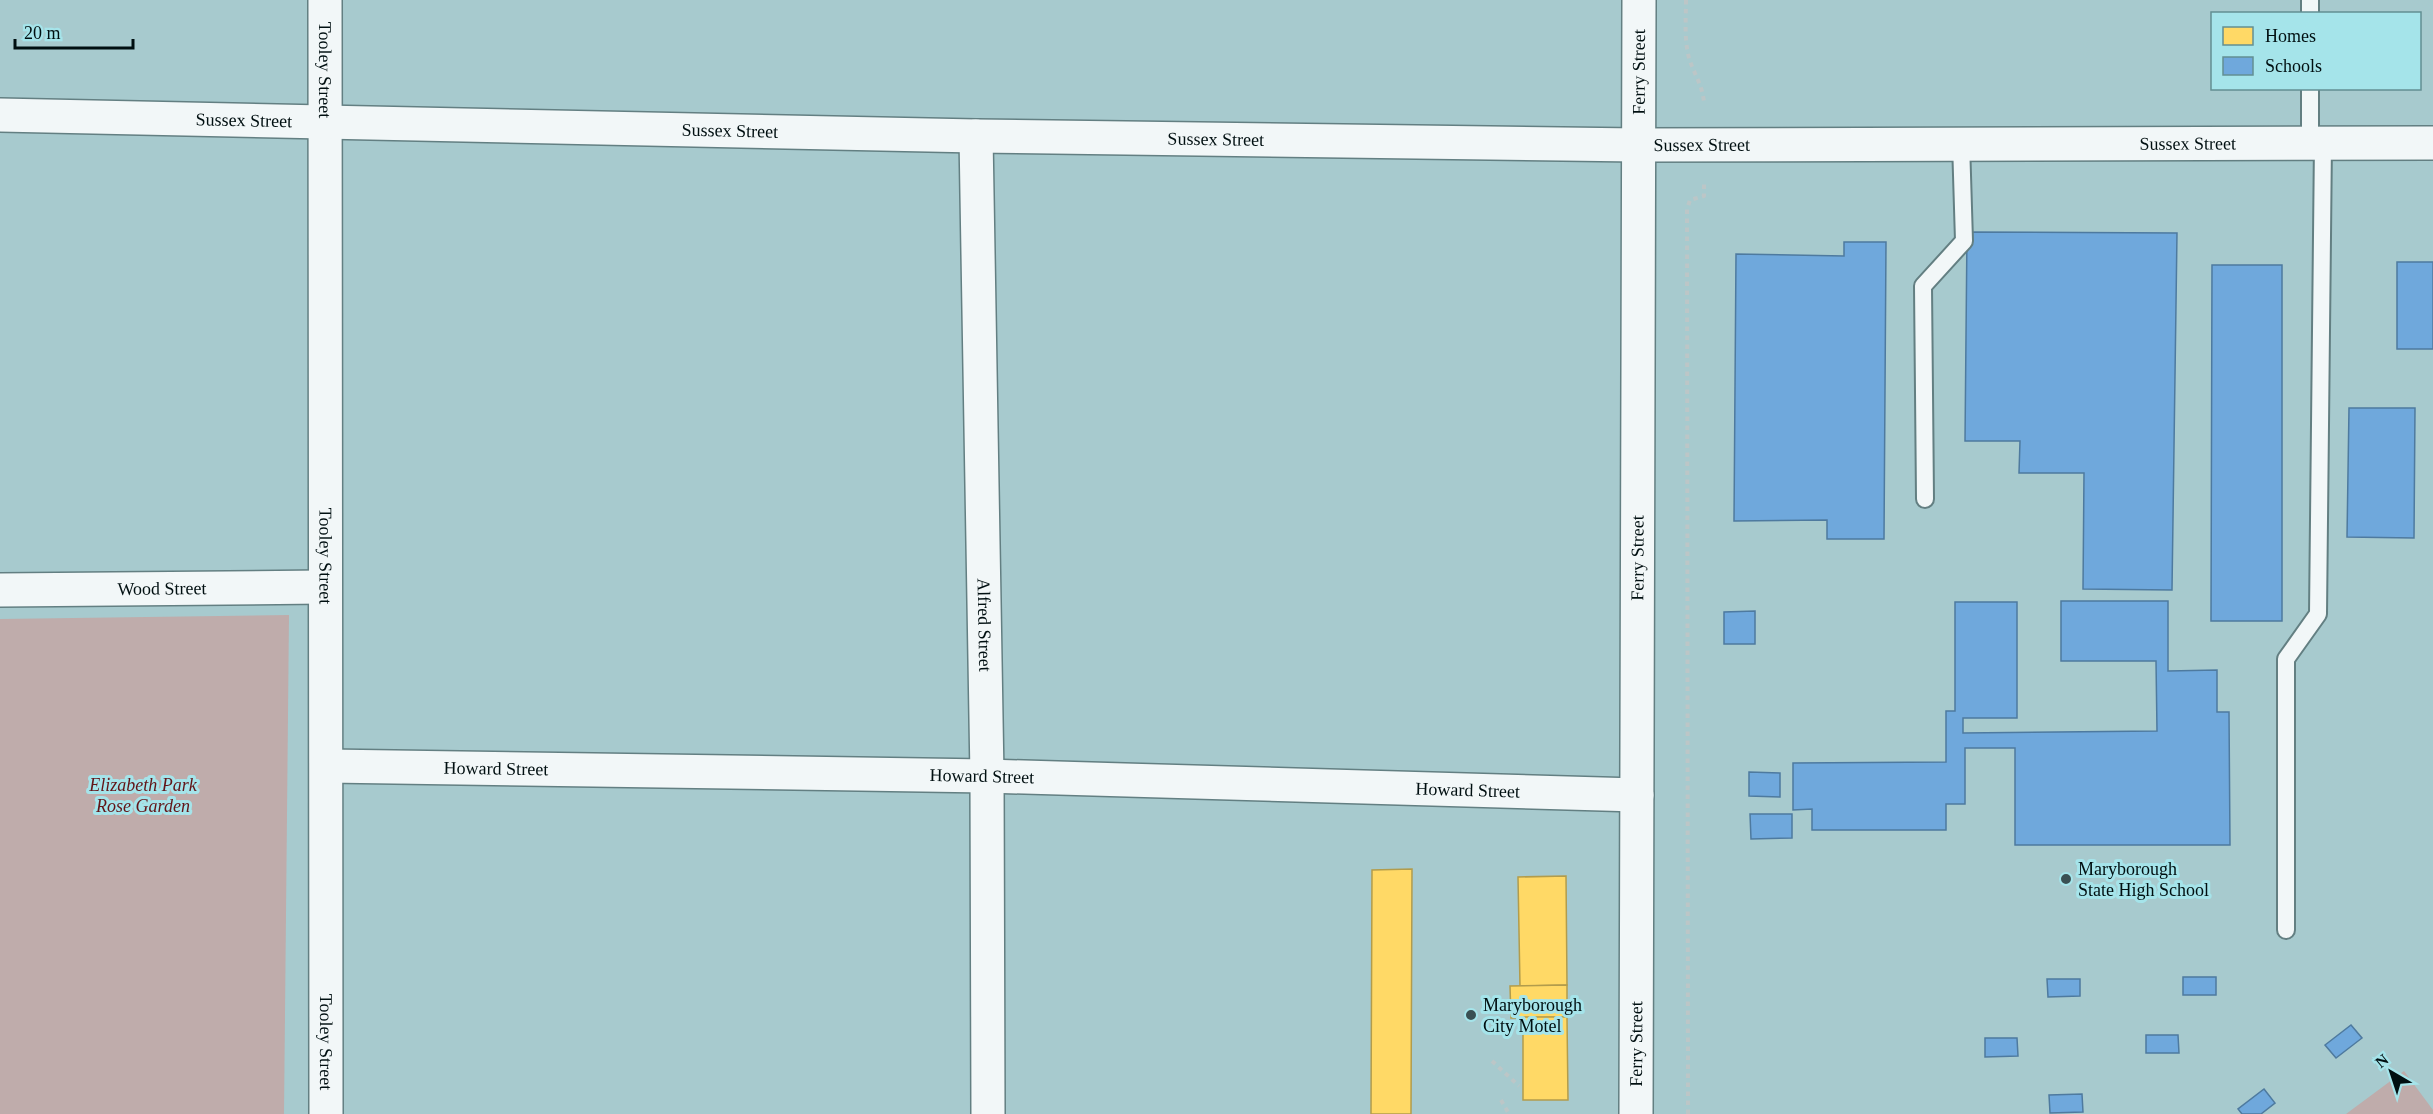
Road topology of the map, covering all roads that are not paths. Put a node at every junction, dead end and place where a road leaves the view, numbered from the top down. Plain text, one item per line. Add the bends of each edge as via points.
1 (325, 0) edge
2 (1639, 0) edge
3 (2310, 90) edge
4 (0, 115) edge
5 (325, 120) junction
6 (976, 136) junction
7 (1961, 142) junction
8 (2316, 142) junction
9 (2433, 143) edge
10 (1638, 145) junction
11 (1925, 499) dead end
12 (324, 587) junction
13 (0, 590) edge
14 (328, 766) junction
15 (987, 776) junction
16 (1637, 795) junction
17 (2286, 930) dead end
18 (326, 1114) edge
19 (987, 1114) edge
20 (1636, 1114) edge

1 - 5 street, Tooley Street
2 - 10 street, Ferry Street
3 - 8 lane
4 - 5 street, Sussex Street
5 - 6 street, Sussex Street
5 - 12 street, Tooley Street
6 - 10 street, Sussex Street
6 - 15 street, Alfred Street
7 - 8 street, Sussex Street
7 - 10 street, Sussex Street
7 - 11 lane via 1964,241 1923,286
8 - 9 street, Sussex Street
8 - 17 lane via 2318,614 2286,659
10 - 16 street, Ferry Street
12 - 13 street, Wood Street
12 - 14 street, Tooley Street
14 - 15 street, Howard Street
14 - 18 street, Tooley Street
15 - 16 street, Howard Street
15 - 19 street, Alfred Street
16 - 20 street, Ferry Street

